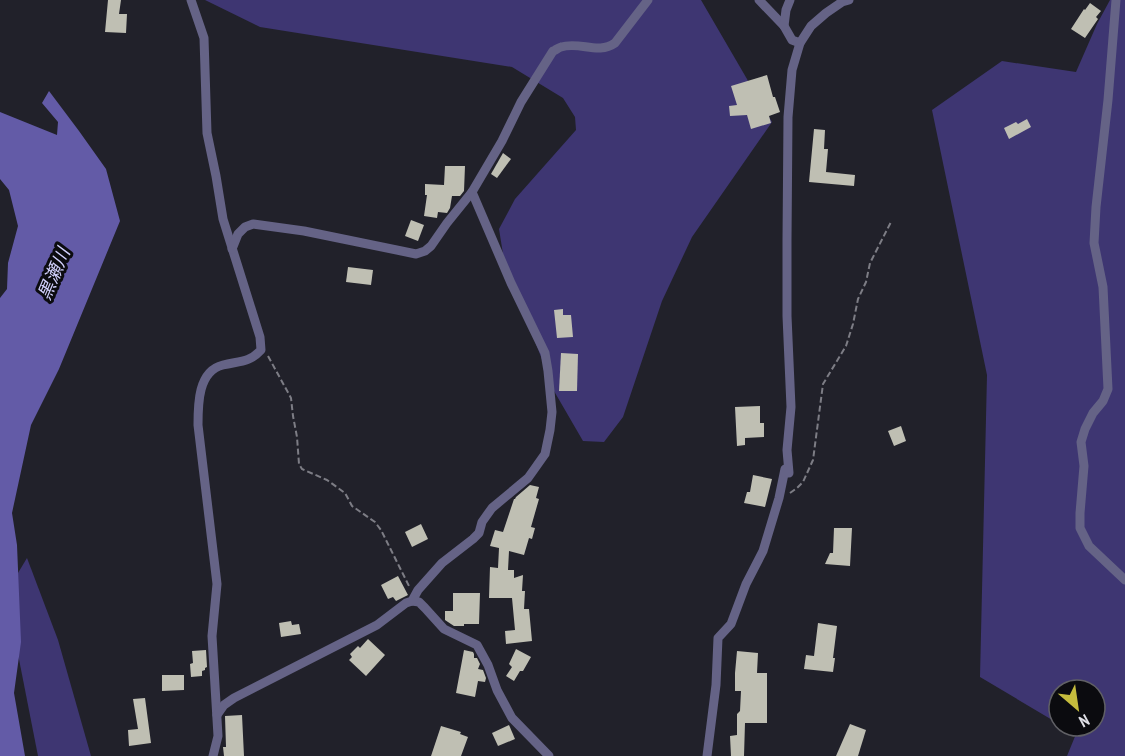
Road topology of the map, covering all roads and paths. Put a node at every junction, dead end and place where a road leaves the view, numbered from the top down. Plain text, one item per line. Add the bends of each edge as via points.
1 (191, 0) edge
2 (648, 0) edge
3 (759, 0) edge
4 (790, 0) edge
5 (849, 0) edge
6 (1116, 0) edge
7 (784, 26) junction
8 (801, 43) junction
9 (472, 192) junction
10 (891, 222) dead end
11 (232, 249) junction
12 (261, 350) junction
13 (779, 498) junction
14 (1125, 580) edge
15 (413, 599) junction
16 (217, 715) junction
17 (213, 756) edge
18 (549, 756) edge
19 (707, 756) edge

1 - 11 street via 204,38 207,134
2 - 9 street via 608,48 570,46 553,51
3 - 7 street
4 - 7 street
5 - 8 street via 825,13
6 - 14 street via 1094,243 1103,287 1108,389 1081,442 1084,466 1080,528 1089,546
7 - 8 street via 792,39
8 - 13 street via 792,70 788,117 787,316 791,407 789,473 785,469
9 - 11 street via 431,246 416,254 254,224 238,234
9 - 15 street via 545,353 552,412 550,430 545,454 533,471 492,508 473,540 442,563
10 - 13 path via 870,263 846,346 823,384 813,460 803,482
11 - 12 street
12 - 15 path via 270,358 291,398 302,469 336,486 352,506 375,522
12 - 16 street via 244,362 220,365 208,372 198,406 217,584 212,636
13 - 19 street via 763,551 731,624 718,638
15 - 16 street via 377,625 234,698
15 - 18 street via 444,629 477,645 512,718
16 - 17 street via 218,736

